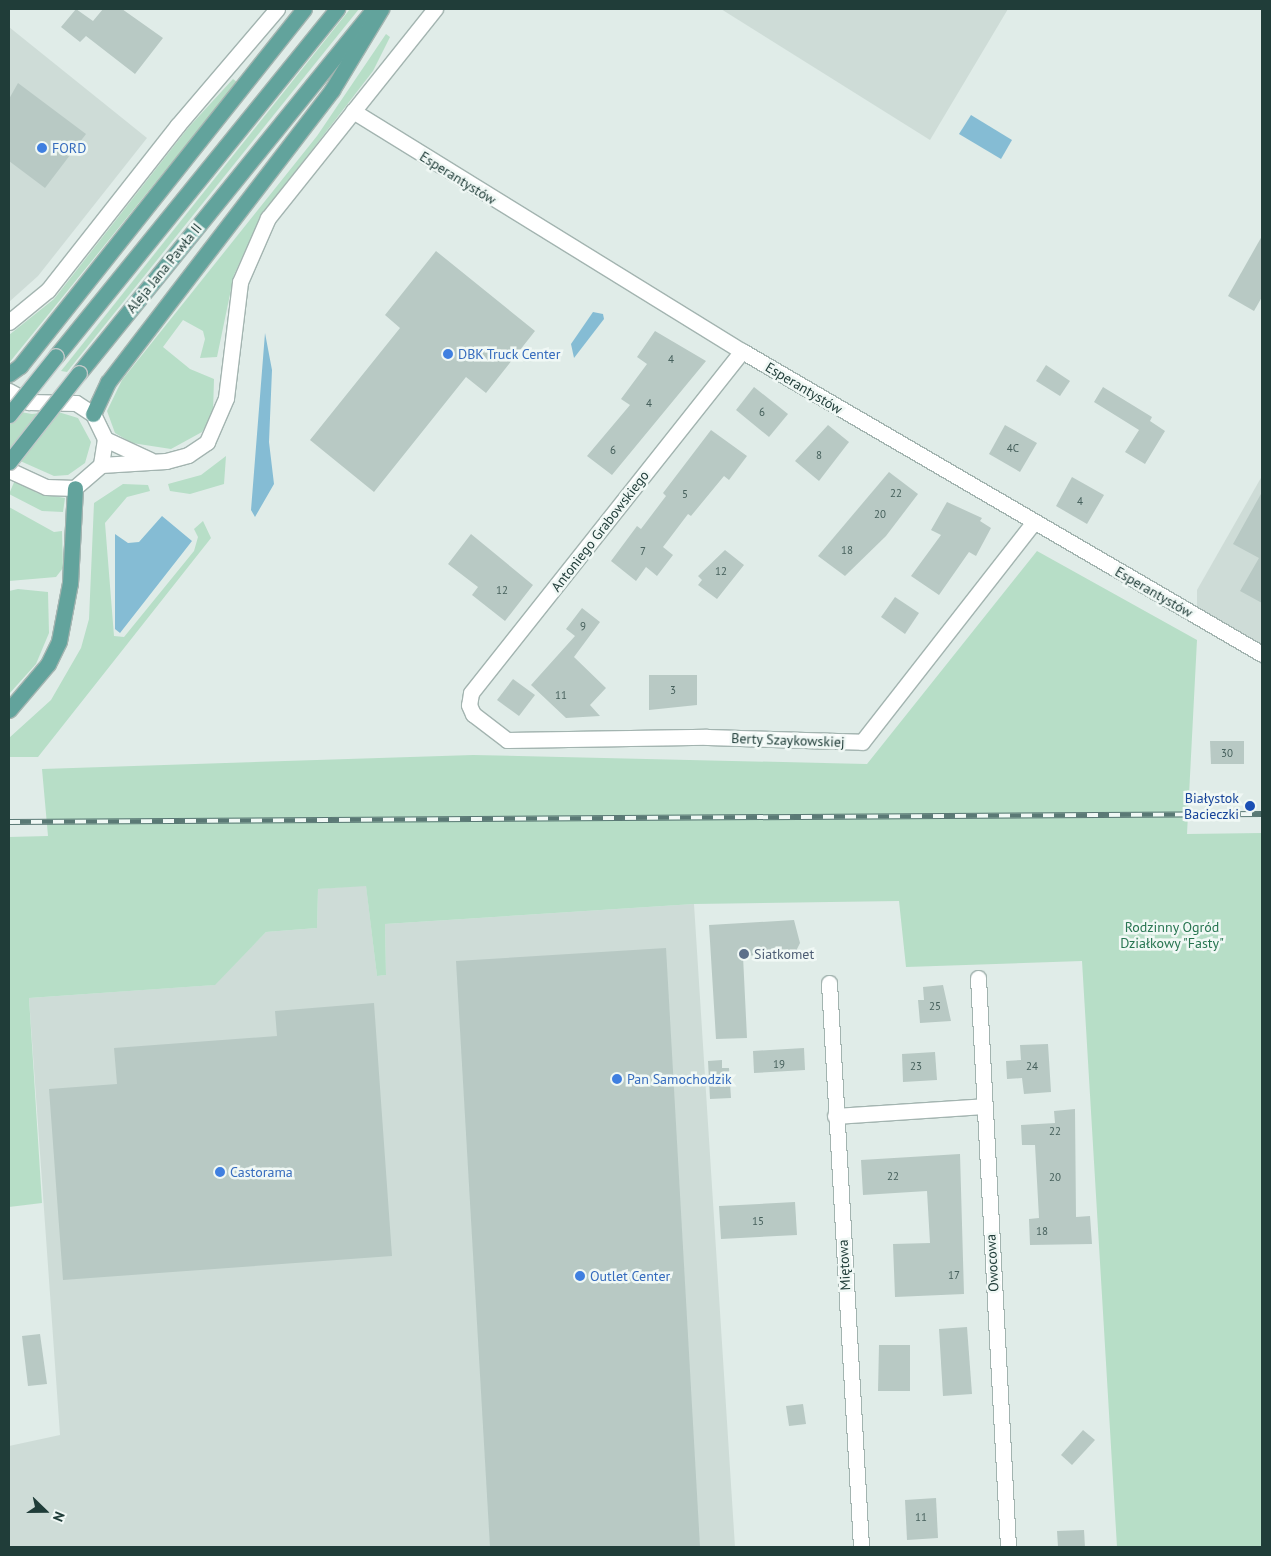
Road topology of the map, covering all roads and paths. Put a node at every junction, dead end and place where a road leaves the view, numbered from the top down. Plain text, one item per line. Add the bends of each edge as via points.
1 (277, 9) edge
2 (304, 9) edge
3 (336, 9) edge
4 (374, 9) edge
5 (381, 9) edge
6 (435, 9) edge
7 (352, 111) junction
8 (9, 322) edge
9 (742, 351) junction
10 (9, 374) edge
11 (9, 391) edge
12 (93, 414) junction
13 (9, 415) edge
14 (105, 439) junction
15 (151, 460) junction
16 (9, 462) edge
17 (101, 464) junction
18 (9, 470) edge
19 (75, 488) junction
20 (1034, 522) junction
21 (1262, 654) edge
22 (9, 710) edge
23 (474, 714) joint
24 (978, 978) dead end
25 (829, 983) dead end
26 (984, 1106) junction
27 (835, 1116) junction
28 (861, 1547) edge
29 (1008, 1547) edge

1 - 8 street via 177,126 48,290
2 - 10 main road via 20,366
3 - 13 main road, Aleja Jana Pawła II, bridge
4 - 16 main road, Aleja Jana Pawła II, bridge
5 - 12 main road via 332,90 108,382
6 - 7 street
7 - 9 street, Esperantystów
7 - 15 street via 283,196 252,248 234,307 226,398 216,429 188,455
9 - 20 street, Esperantystów
9 - 23 street, Antoniego Grabowskiego via 471,693 469,704
11 - 12 street via 29,402 72,401
12 - 14 street
14 - 15 street
14 - 17 street
15 - 17 street
17 - 19 street
18 - 19 street via 46,487
19 - 22 main road via 70,583 59,641 48,664
20 - 21 street, Esperantystów
20 - 23 street, Berty Szaykowskiej via 862,742 707,737 507,740
24 - 26 street, Owocowa
25 - 27 street, Miętowa
26 - 27 street
26 - 29 street, Owocowa
27 - 28 street, Miętowa

